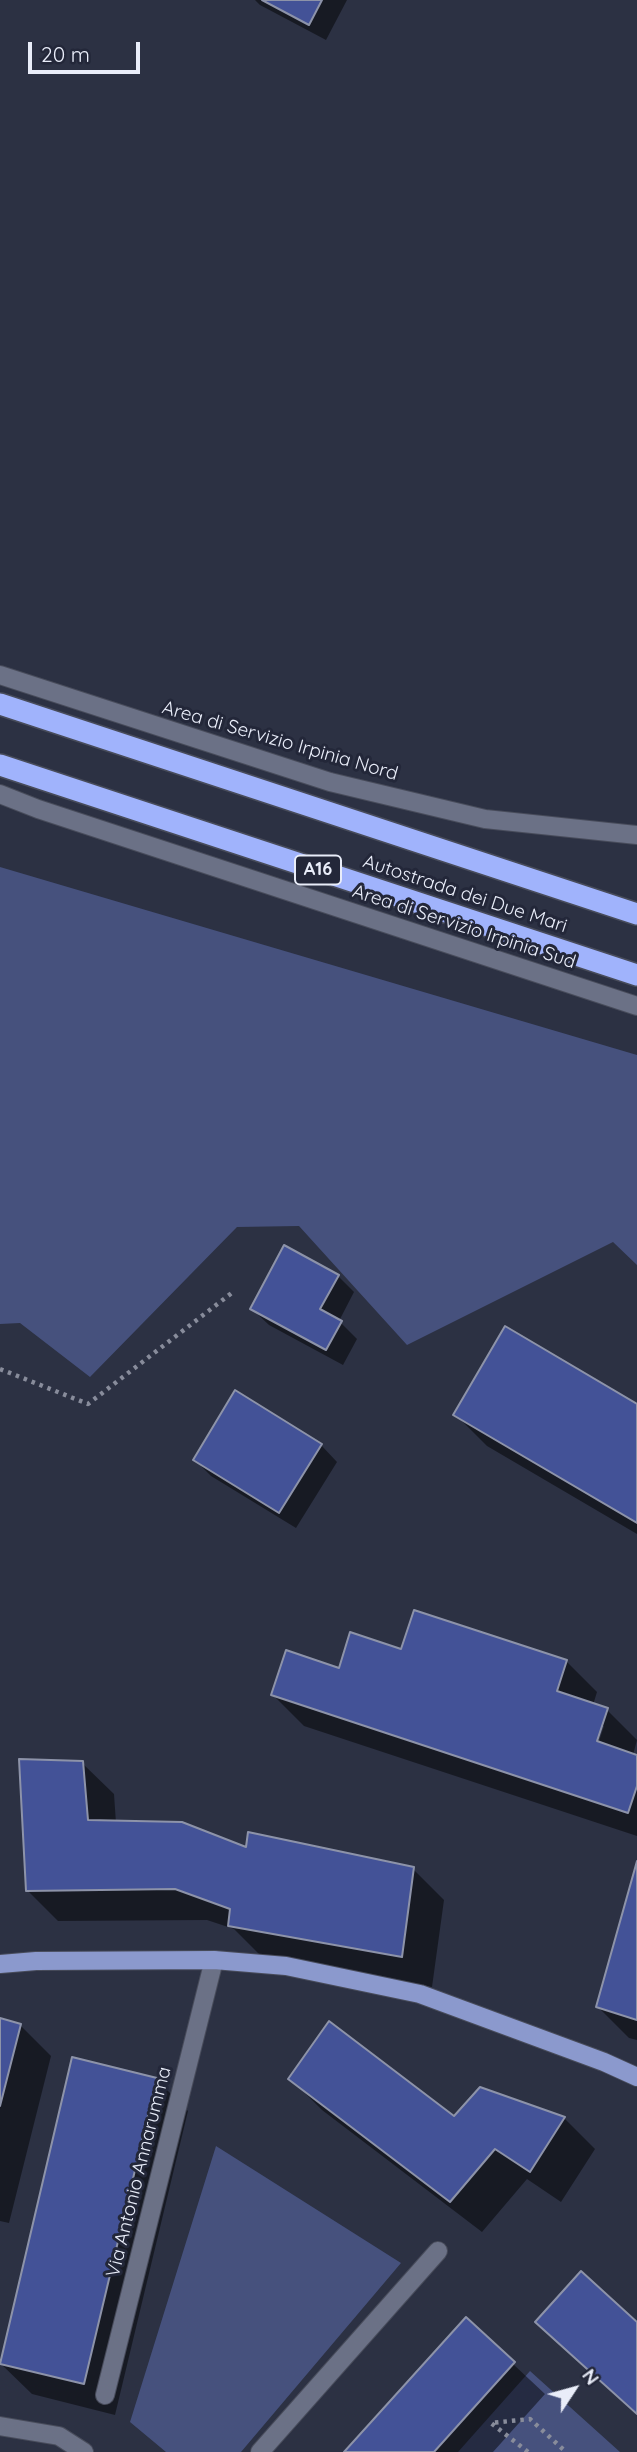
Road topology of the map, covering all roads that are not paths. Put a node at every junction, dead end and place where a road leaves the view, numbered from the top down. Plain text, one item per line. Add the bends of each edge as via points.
1 (0, 675) edge
2 (0, 704) edge
3 (0, 765) edge
4 (0, 794) edge
5 (637, 835) edge
6 (637, 914) edge
7 (637, 975) edge
8 (637, 1006) edge
9 (214, 1959) junction
10 (0, 1964) edge
11 (637, 2077) edge
12 (438, 2251) dead end
13 (105, 2395) dead end
14 (0, 2426) edge
15 (84, 2452) edge
16 (260, 2452) edge

1 - 5 street, Area di Servizio Irpinia Nord via 330,782 485,819
2 - 6 highway, Autostrada dei Due Mari
3 - 7 highway, Autostrada dei Due Mari / A16
4 - 8 street, Area di Servizio Irpinia Sud
9 - 10 main road
9 - 11 main road via 286,1965 420,1994
9 - 13 street, Via Antonio Annarumma
12 - 16 street
14 - 15 street via 59,2436

